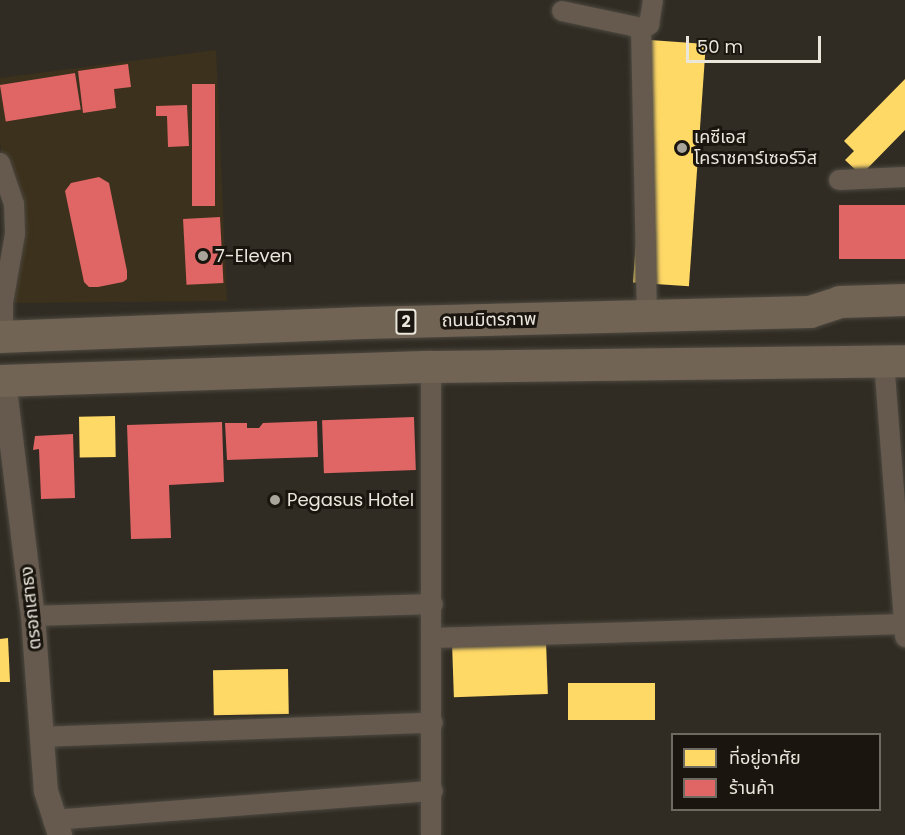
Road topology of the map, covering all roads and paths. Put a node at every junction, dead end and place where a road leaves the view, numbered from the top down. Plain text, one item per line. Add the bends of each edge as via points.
1 (653, 0) edge
2 (562, 11) dead end
3 (641, 28) junction
4 (0, 163) edge
5 (905, 177) edge
6 (839, 180) dead end
7 (905, 300) edge
8 (646, 316) junction
9 (1, 337) edge
10 (895, 361) edge
11 (431, 367) junction
12 (2, 381) edge
13 (433, 604) junction
14 (33, 616) junction
15 (904, 631) edge
16 (433, 638) junction
17 (433, 723) junction
18 (42, 737) junction
19 (433, 790) junction
20 (56, 828) edge
21 (431, 835) edge

1 - 3 street via 649,25
2 - 3 street
3 - 8 street
4 - 9 street via 14,204
5 - 6 street
7 - 8 highway, ถนนมิตรภาพ / 2 via 840,302 810,312
8 - 9 highway, ถนนมิตรภาพ / 2
9 - 12 highway
10 - 11 highway
10 - 15 street
11 - 12 highway
11 - 13 street
12 - 14 street, ตรอกเสาธง
13 - 14 street
13 - 16 street
14 - 18 street, ตรอกเสาธง
15 - 16 street
16 - 17 street
17 - 18 street
17 - 19 street
18 - 20 street, ตรอกเสาธง via 46,790
19 - 20 street
19 - 21 street

